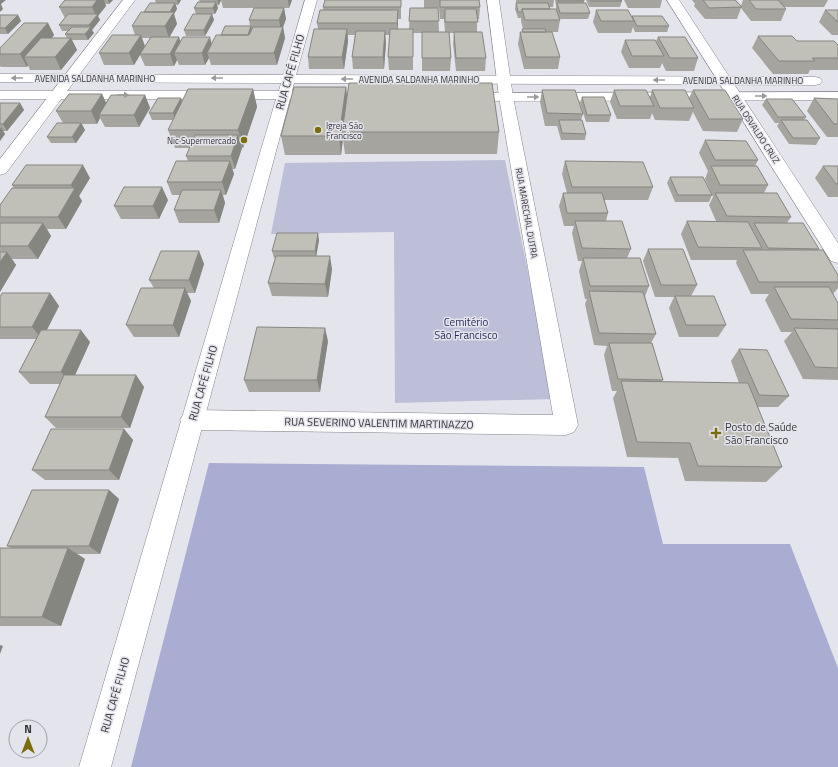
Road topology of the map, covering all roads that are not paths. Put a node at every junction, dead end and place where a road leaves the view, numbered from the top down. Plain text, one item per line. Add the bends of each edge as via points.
1 (129, 0) edge
2 (311, 0) edge
3 (493, 0) edge
4 (673, 0) edge
5 (0, 78) edge
6 (70, 78) junction
7 (503, 79) junction
8 (724, 80) junction
9 (830, 81) dead end
10 (286, 87) junction
11 (0, 95) edge
12 (56, 95) junction
13 (331, 95) edge
14 (450, 96) edge
15 (735, 96) junction
16 (838, 96) edge
17 (506, 97) junction
18 (0, 170) edge
19 (838, 257) edge
20 (192, 420) junction
21 (566, 425) joint
22 (95, 767) edge

1 - 6 street
2 - 10 street, RUA CAFÉ FILHO
3 - 7 street, RUA MARECHAL DUTRA
4 - 8 street, RUA OSVALDO CRUZ
6 -> 5 street, AVENIDA SALDANHA MARINHO
10 -> 6 street, AVENIDA SALDANHA MARINHO
6 - 12 street
8 -> 7 street, AVENIDA SALDANHA MARINHO
7 -> 10 street, AVENIDA SALDANHA MARINHO
7 - 17 street, RUA MARECHAL DUTRA
8 - 9 street, AVENIDA SALDANHA MARINHO
8 - 15 street, RUA OSVALDO CRUZ
12 -> 10 street, AVENIDA SALDANHA MARINHO
10 - 13 street, AVENIDA SALDANHA MARINHO
10 - 20 street, RUA CAFÉ FILHO
11 - 12 street, AVENIDA SALDANHA MARINHO
12 - 18 street
14 - 17 street, AVENIDA SALDANHA MARINHO
15 -> 16 street, AVENIDA SALDANHA MARINHO
17 -> 15 street, AVENIDA SALDANHA MARINHO
15 - 19 street, RUA OSVALDO CRUZ
17 - 21 street, RUA MARECHAL DUTRA
20 - 21 street, RUA SEVERINO VALENTIM MARTINAZZO
20 - 22 street, RUA CAFÉ FILHO

